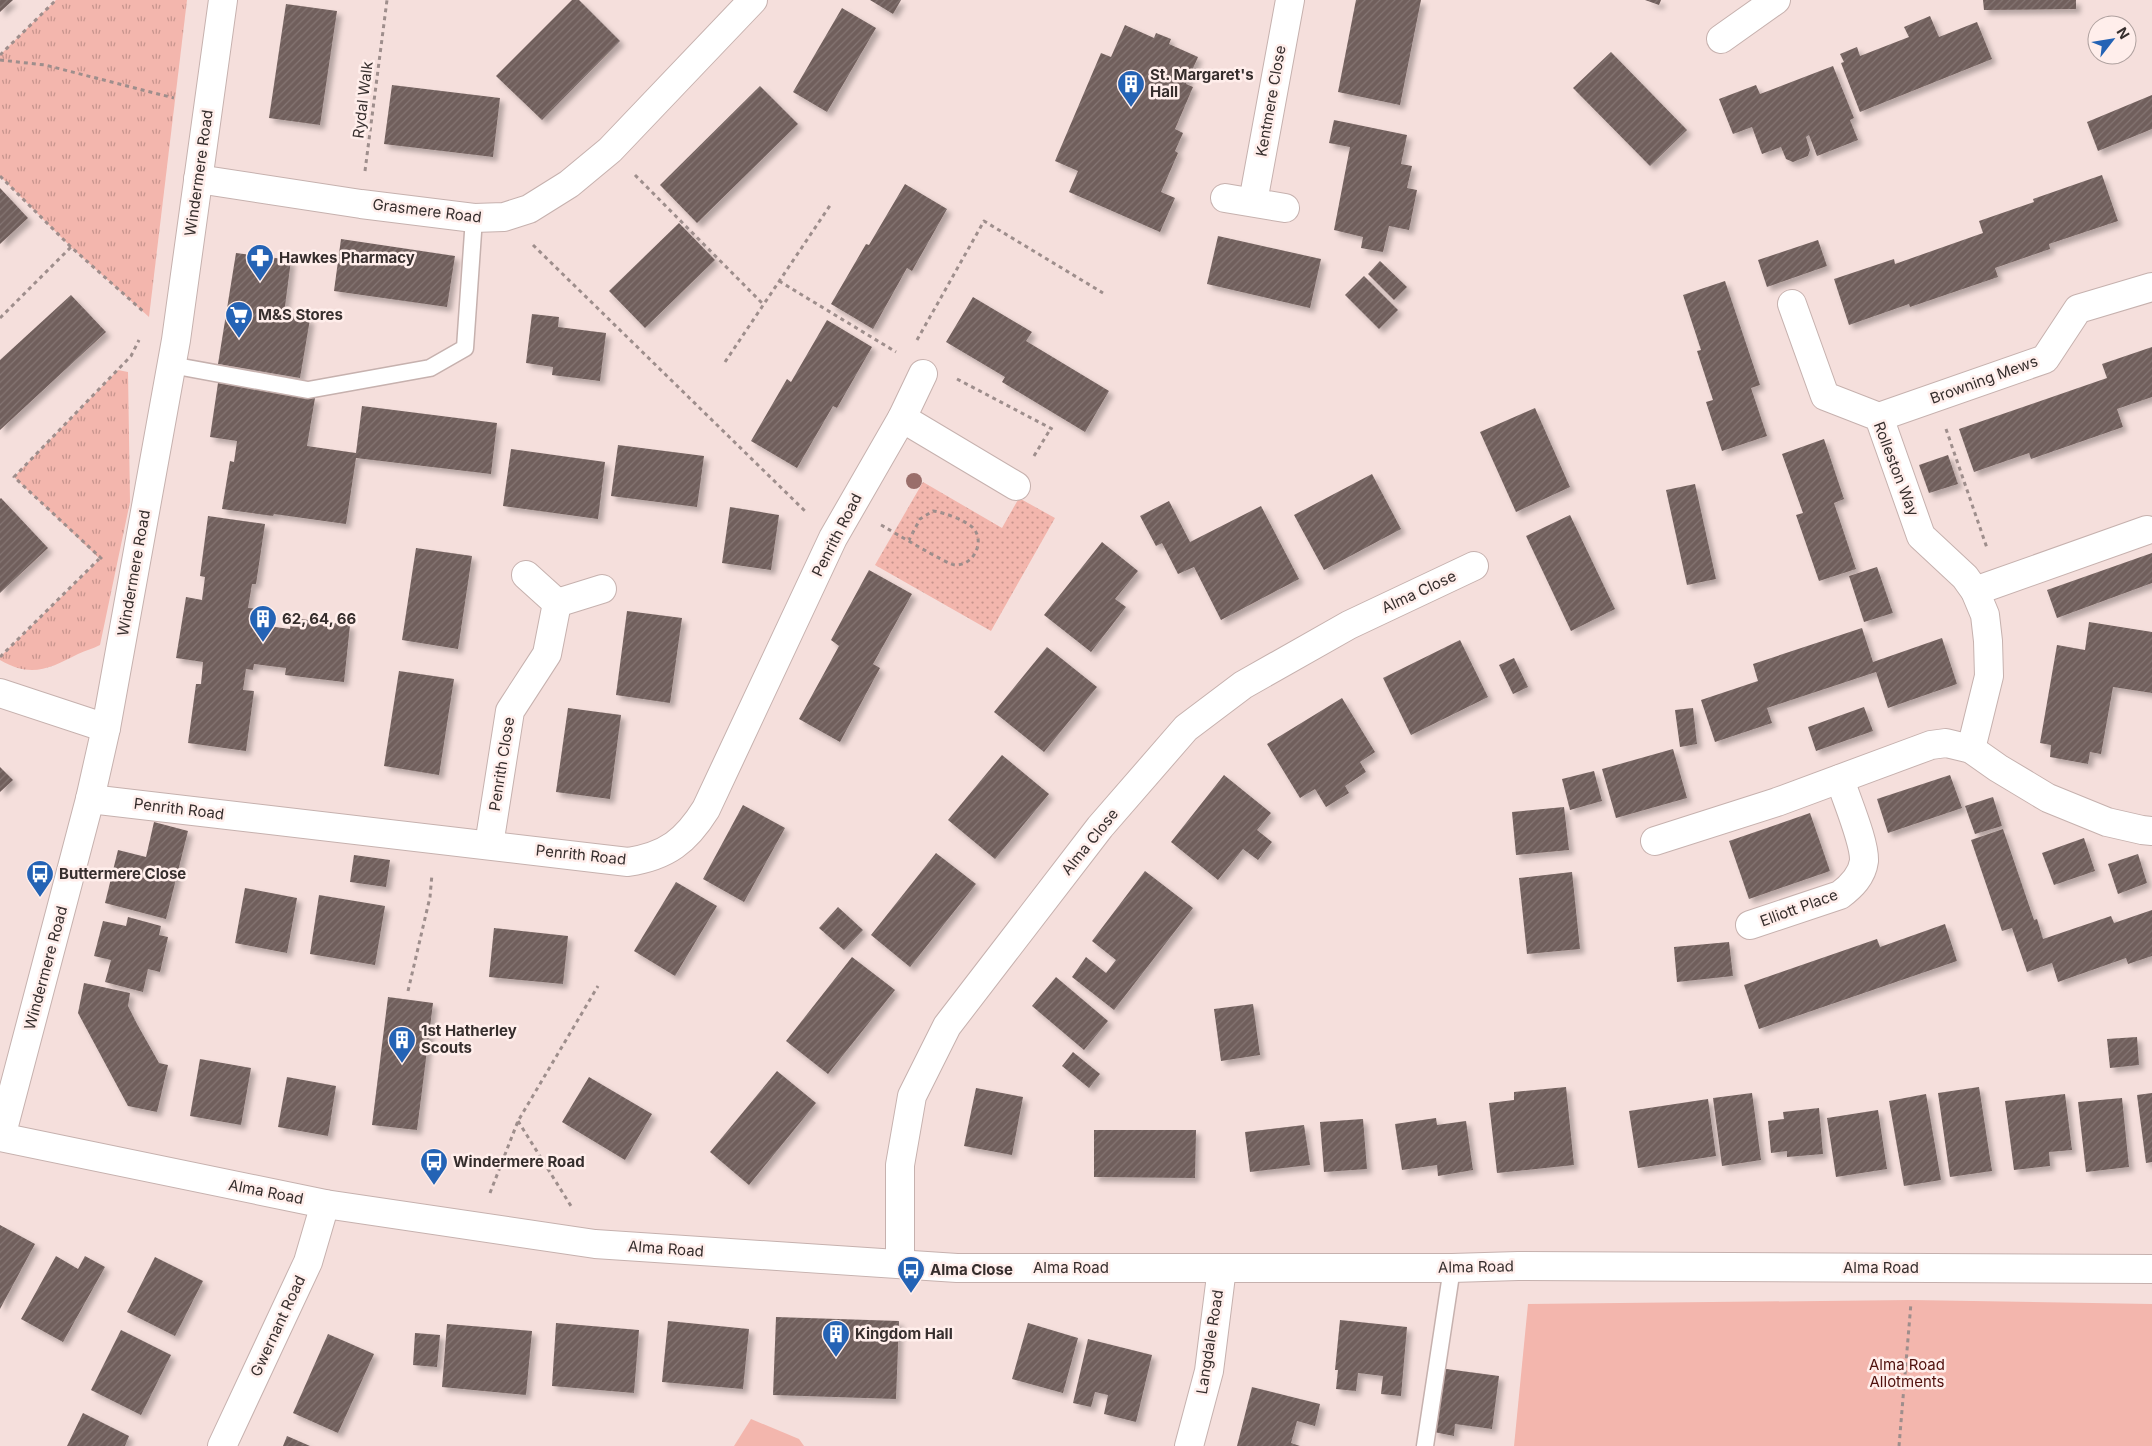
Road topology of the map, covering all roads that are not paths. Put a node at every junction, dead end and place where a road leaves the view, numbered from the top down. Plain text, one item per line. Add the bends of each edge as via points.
1 (223, 0) edge
2 (753, 0) edge
3 (1290, 0) edge
4 (1776, 0) edge
5 (1720, 39) dead end
6 (198, 179) junction
7 (1226, 198) dead end
8 (1253, 202) junction
9 (1284, 208) dead end
10 (474, 218) junction
11 (2152, 287) edge
12 (1792, 304) dead end
13 (173, 353) junction
14 (923, 374) road end
15 (1879, 417) junction
16 (902, 418) junction
17 (1016, 486) dead end
18 (2147, 530) dead end
19 (1474, 566) dead end
20 (526, 575) dead end
21 (1987, 586) junction
22 (602, 589) dead end
23 (557, 603) junction
24 (0, 693) edge
25 (106, 728) junction
26 (1971, 749) junction
27 (1840, 779) junction
28 (90, 799) junction
29 (2152, 831) edge
30 (1655, 841) dead end
31 (488, 845) junction
32 (1750, 925) dead end
33 (0, 1137) edge
34 (325, 1204) junction
35 (900, 1264) junction
36 (1222, 1268) junction
37 (1452, 1268) junction
38 (2152, 1269) edge
39 (222, 1446) edge
40 (1189, 1446) edge
41 (1425, 1446) edge

1 - 6 street, Windermere Road
2 - 10 street, Grasmere Road via 586,172 528,209 504,217
3 - 8 street, Kentmere Close
4 - 5 street
6 - 10 street, Grasmere Road
6 - 13 street, Windermere Road
7 - 8 street
8 - 9 street
10 - 13 lane via 465,348 430,368 308,390
11 - 15 street, Browning Mews via 2078,309 2045,359
12 - 15 street, Rolleston Way via 1825,396
13 - 25 street, Windermere Road
14 - 16 street, Penrith Road
15 - 21 street, Rolleston Way via 1921,536 1965,577
16 - 17 street
16 - 31 street, Penrith Road via 833,538 706,809 694,828 678,844 663,852 628,862
18 - 21 street
19 - 35 street, Alma Close via 1349,625 1243,685 1186,728 1100,826 947,1026 912,1096 900,1165
20 - 23 street
21 - 26 street, Rolleston Way via 1984,615 1989,659 1986,692
22 - 23 street
23 - 31 street, Penrith Close via 547,654 510,711
24 - 25 street
25 - 28 street, Windermere Road
26 - 27 street via 1946,743 1931,745
26 - 29 street via 2048,798 2107,822
27 - 30 street
27 - 32 street, Elliott Place via 1862,846 1864,860 1860,875 1840,895
28 - 31 street, Penrith Road
28 - 33 street, Windermere Road
33 - 34 street, Alma Road
34 - 35 street, Alma Road via 595,1244
34 - 39 street, Gwernant Road via 308,1262
35 - 36 street, Alma Road via 957,1268
36 - 37 street, Alma Road
36 - 40 street, Langdale Road via 1209,1371
37 - 38 street, Alma Road
37 - 41 lane

